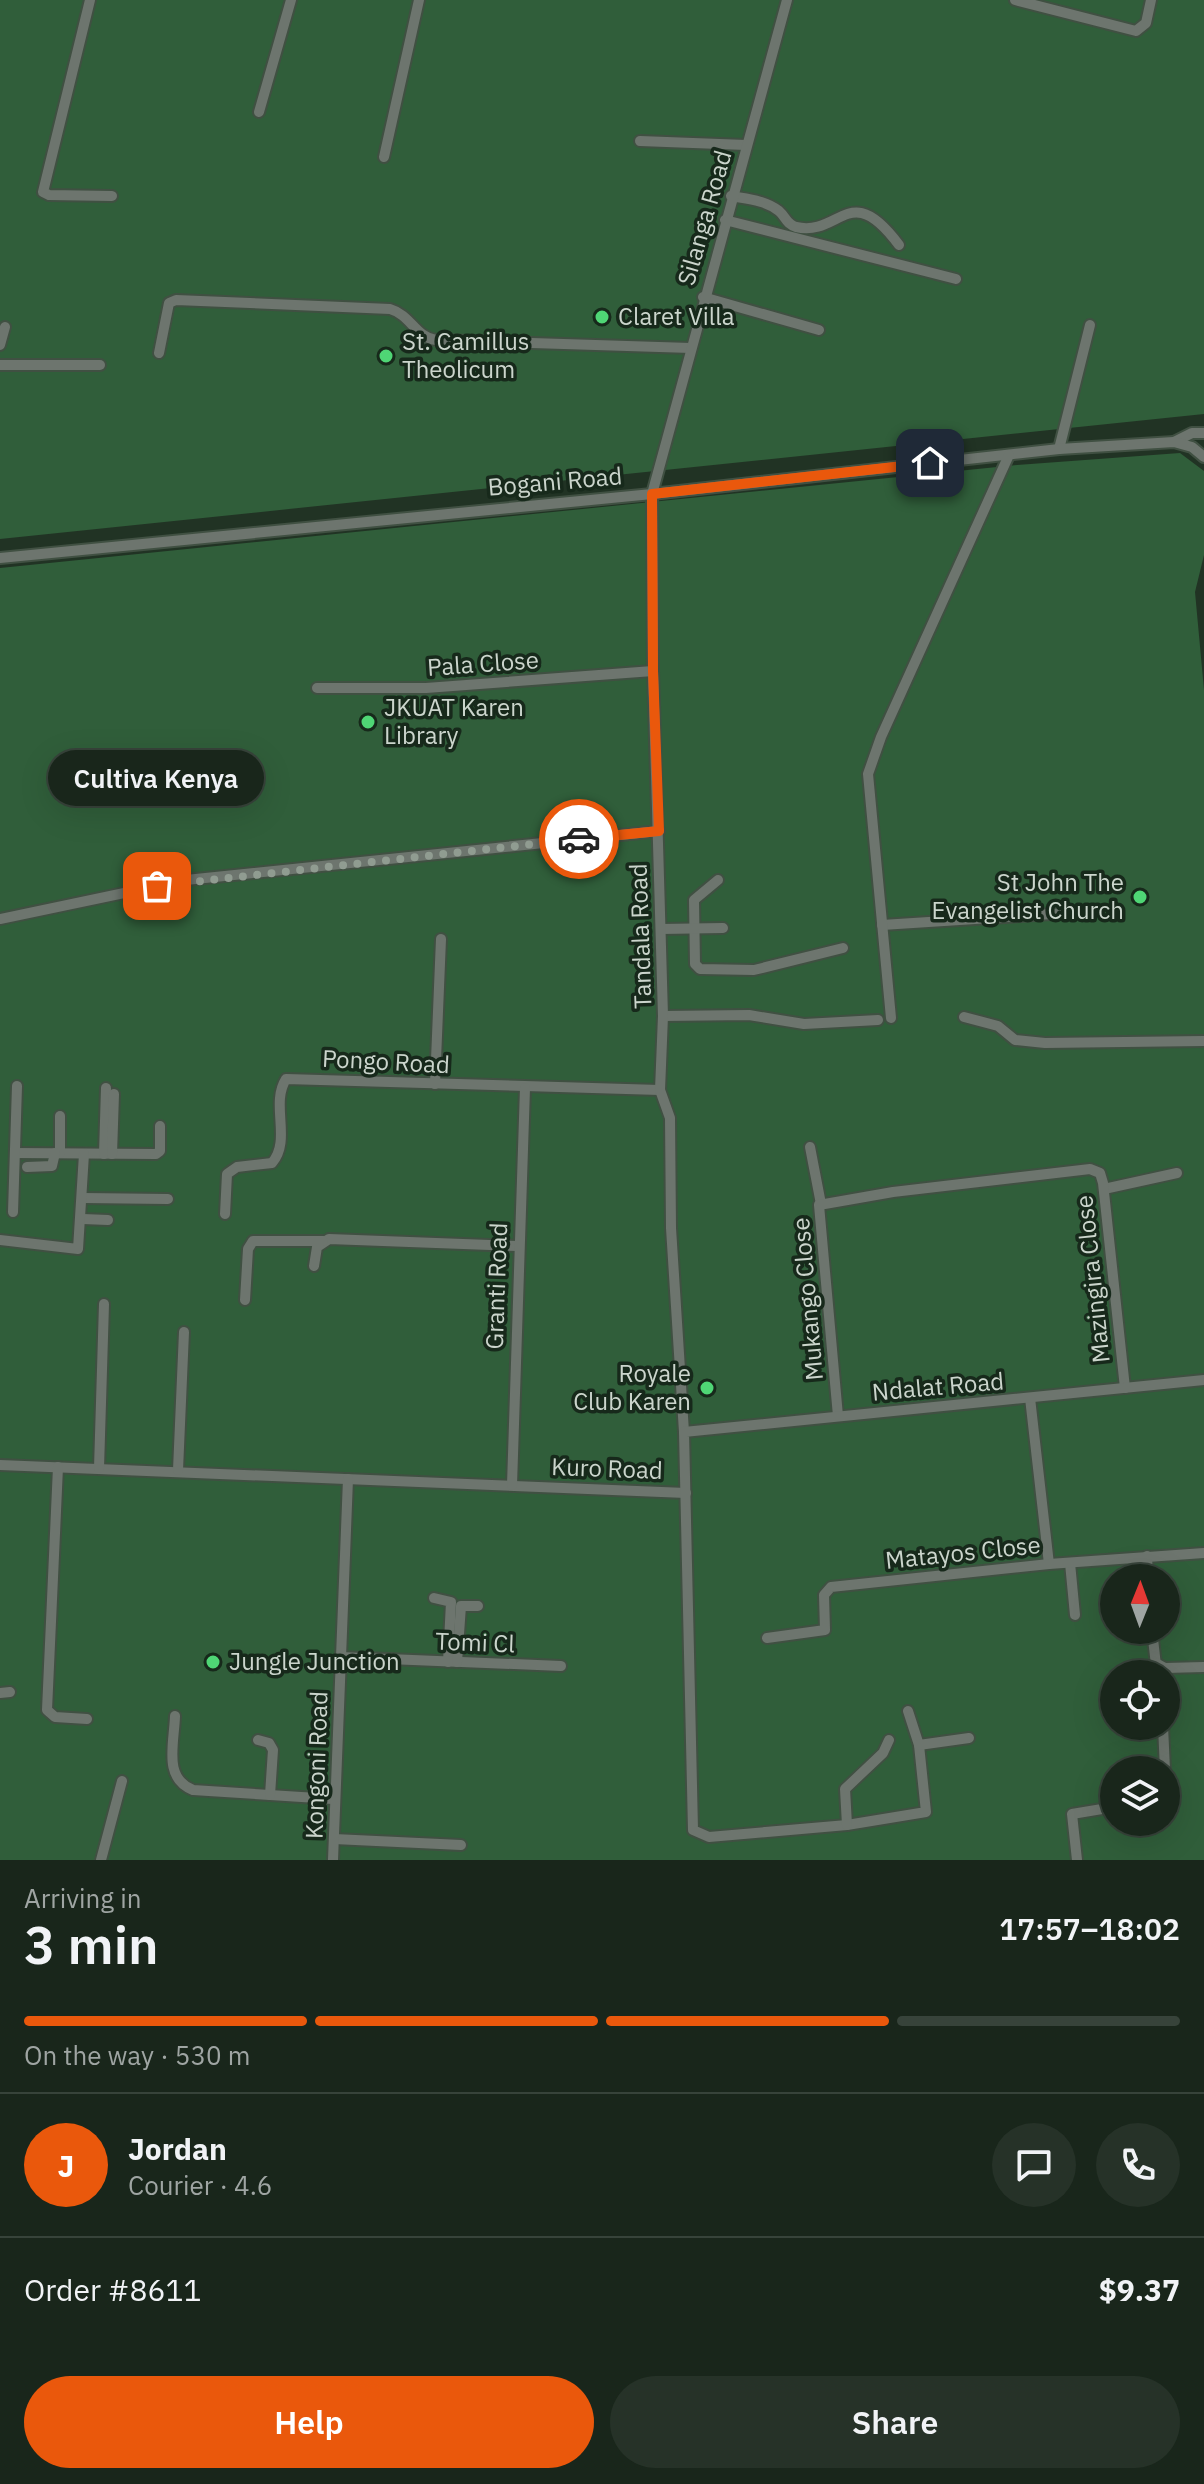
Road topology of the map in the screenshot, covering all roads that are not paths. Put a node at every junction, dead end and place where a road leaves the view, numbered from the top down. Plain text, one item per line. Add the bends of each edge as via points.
1 (90, 0) edge
2 (291, 0) edge
3 (419, 0) edge
4 (787, 0) edge
5 (1015, 0) edge
6 (1151, 0) edge
7 (259, 112) dead end
8 (640, 141) dead end
9 (746, 145) junction
10 (384, 157) dead end
11 (112, 196) dead end
12 (731, 196) junction
13 (725, 220) junction
14 (899, 245) dead end
15 (956, 279) dead end
16 (703, 297) junction
17 (1090, 325) dead end
18 (5, 327) dead end
19 (819, 330) dead end
20 (0, 345) edge
21 (691, 348) junction
22 (159, 353) dead end
23 (0, 365) edge
24 (100, 365) dead end
25 (1204, 433) edge
26 (1174, 442) junction
27 (1059, 449) junction
28 (1009, 455) junction
29 (1204, 457) edge
30 (652, 494) junction
31 (0, 558) edge
32 (653, 671) junction
33 (317, 688) dead end
34 (659, 831) junction
35 (718, 880) dead end
36 (1068, 913) dead end
37 (0, 919) edge
38 (882, 925) junction
39 (723, 928) dead end
40 (661, 929) junction
41 (695, 929) junction
42 (441, 939) dead end
43 (843, 948) dead end
44 (663, 1016) junction
45 (964, 1017) dead end
46 (891, 1018) dead end
47 (878, 1020) dead end
48 (1204, 1041) edge
49 (435, 1084) junction
50 (17, 1086) dead end
51 (525, 1088) junction
52 (660, 1090) junction
53 (110, 1091) dead end
54 (60, 1116) dead end
55 (160, 1126) dead end
56 (810, 1147) dead end
57 (15, 1153) junction
58 (58, 1153) junction
59 (84, 1154) junction
60 (108, 1154) junction
61 (27, 1167) dead end
62 (1177, 1173) dead end
63 (999, 1178) joint
64 (1104, 1189) junction
65 (83, 1198) junction
66 (168, 1199) dead end
67 (821, 1204) junction
68 (13, 1212) dead end
69 (225, 1214) dead end
70 (83, 1219) junction
71 (108, 1220) dead end
72 (0, 1240) edge
73 (323, 1241) junction
74 (518, 1246) junction
75 (314, 1266) dead end
76 (245, 1300) dead end
77 (104, 1304) dead end
78 (184, 1332) dead end
79 (1204, 1380) edge
80 (1125, 1388) junction
81 (1030, 1398) junction
82 (838, 1416) junction
83 (685, 1437) junction
84 (0, 1465) edge
85 (58, 1467) junction
86 (99, 1468) junction
87 (178, 1470) junction
88 (348, 1479) junction
89 (512, 1485) junction
90 (686, 1493) junction
91 (1204, 1553) edge
92 (1147, 1556) junction
93 (1070, 1563) junction
94 (1049, 1564) junction
95 (1147, 1564) edge
96 (434, 1598) dead end
97 (478, 1606) dead end
98 (1075, 1615) dead end
99 (767, 1638) dead end
100 (340, 1657) junction
101 (452, 1662) junction
102 (561, 1666) dead end
103 (1204, 1667) edge
104 (1180, 1668) edge
105 (908, 1711) dead end
106 (175, 1716) dead end
107 (87, 1719) dead end
108 (969, 1738) dead end
109 (258, 1740) dead end
110 (889, 1740) dead end
111 (919, 1745) junction
112 (122, 1781) dead end
113 (270, 1795) junction
114 (333, 1799) junction
115 (1100, 1809) edge
116 (847, 1825) junction
117 (334, 1839) junction
118 (461, 1845) dead end
119 (101, 1860) edge
120 (333, 1860) edge
121 (1077, 1860) edge

1 - 11 street via 43,192
2 - 7 street
3 - 10 street
4 - 9 street, Silanga Road
5 - 6 street via 1136,31 1146,23
8 - 9 street
9 - 12 street, Silanga Road
12 - 13 street, Silanga Road
12 - 14 street via 762,202 779,211 789,225 801,228 863,214 882,222
13 - 15 street
13 - 16 street, Silanga Road
16 - 19 street
16 - 21 street, Silanga Road
17 - 27 street
18 - 20 street
21 - 22 street via 436,340 390,309 176,300 169,303
21 - 30 street, Silanga Road
23 - 24 street
25 - 26 street, Bogani Road
26 - 27 street, Bogani Road
26 - 29 street
27 - 28 street, Bogani Road
28 - 30 street, Bogani Road
28 - 38 street via 870,765 867,788
30 - 31 street, Bogani Road
30 - 32 street, Tandala Road
32 - 33 street, Pala Close via 426,688
32 - 34 street, Tandala Road
34 - 37 street via 186,880
34 - 40 street, Tandala Road
35 - 41 street via 694,900
36 - 38 street
38 - 46 street
39 - 41 street
40 - 41 street
40 - 44 street, Tandala Road
41 - 43 street via 695,964 700,969 754,970
42 - 49 street
44 - 47 street via 749,1015 804,1024
44 - 52 street, Tandala Road
45 - 48 street via 998,1026 1015,1040 1045,1043
49 - 51 street, Pongo Road
49 - 69 street, Pongo Road via 286,1079 280,1092 279,1153 272,1163 237,1167 227,1174
50 - 57 street
51 - 52 street, Pongo Road
51 - 74 street, Granti Road
52 - 83 street, Tandala Road via 670,1118 671,1228
53 - 60 street
54 - 58 street
55 - 60 street via 158,1153
56 - 67 street
57 - 58 street
57 - 68 street
58 - 59 street
58 - 61 street via 52,1166
59 - 60 street
59 - 65 street
62 - 64 street
63 - 64 street, Mazingira Close via 1090,1169 1102,1175
63 - 67 street, Mukango Close
64 - 80 street, Mazingira Close
65 - 66 street
65 - 70 street
67 - 82 street, Mukango Close
70 - 71 street
70 - 72 street via 81,1245 75,1251
73 - 74 street
73 - 75 street
73 - 76 street via 253,1241
74 - 89 street, Granti Road
77 - 86 street
78 - 87 street
79 - 80 street, Ndalat Road
80 - 81 street, Ndalat Road
81 - 82 street, Ndalat Road
81 - 94 street
82 - 83 street, Ndalat Road
83 - 90 street, Tandala Road
84 - 85 street, Kuro Road
85 - 86 street, Kuro Road
85 - 107 street via 47,1710 55,1717
86 - 87 street, Kuro Road
87 - 88 street, Kuro Road
88 - 89 street, Kuro Road
88 - 100 street, Kongoni Road
89 - 90 street, Kuro Road
90 - 116 street, Kuro Road via 693,1830 709,1837
91 - 92 street, Matayos Close
92 - 93 street, Matayos Close
92 - 95 street
93 - 94 street, Matayos Close
93 - 98 street
94 - 99 street, Matayos Close via 831,1587 824,1595 825,1630
96 - 101 street via 451,1602
97 - 101 street via 461,1606
100 - 101 street, Tomi Cl
100 - 114 street, Kongoni Road
101 - 102 street, Tomi Cl
103 - 104 street
105 - 111 street
106 - 113 street via 173,1774 181,1786
108 - 111 street
109 - 113 street via 273,1750
110 - 116 street via 883,1753 845,1789
111 - 116 street, Kuro Road via 926,1812
112 - 119 street
113 - 114 street
114 - 117 street, Kongoni Road
115 - 121 street via 1072,1814
117 - 118 street
117 - 120 street, Kongoni Road

